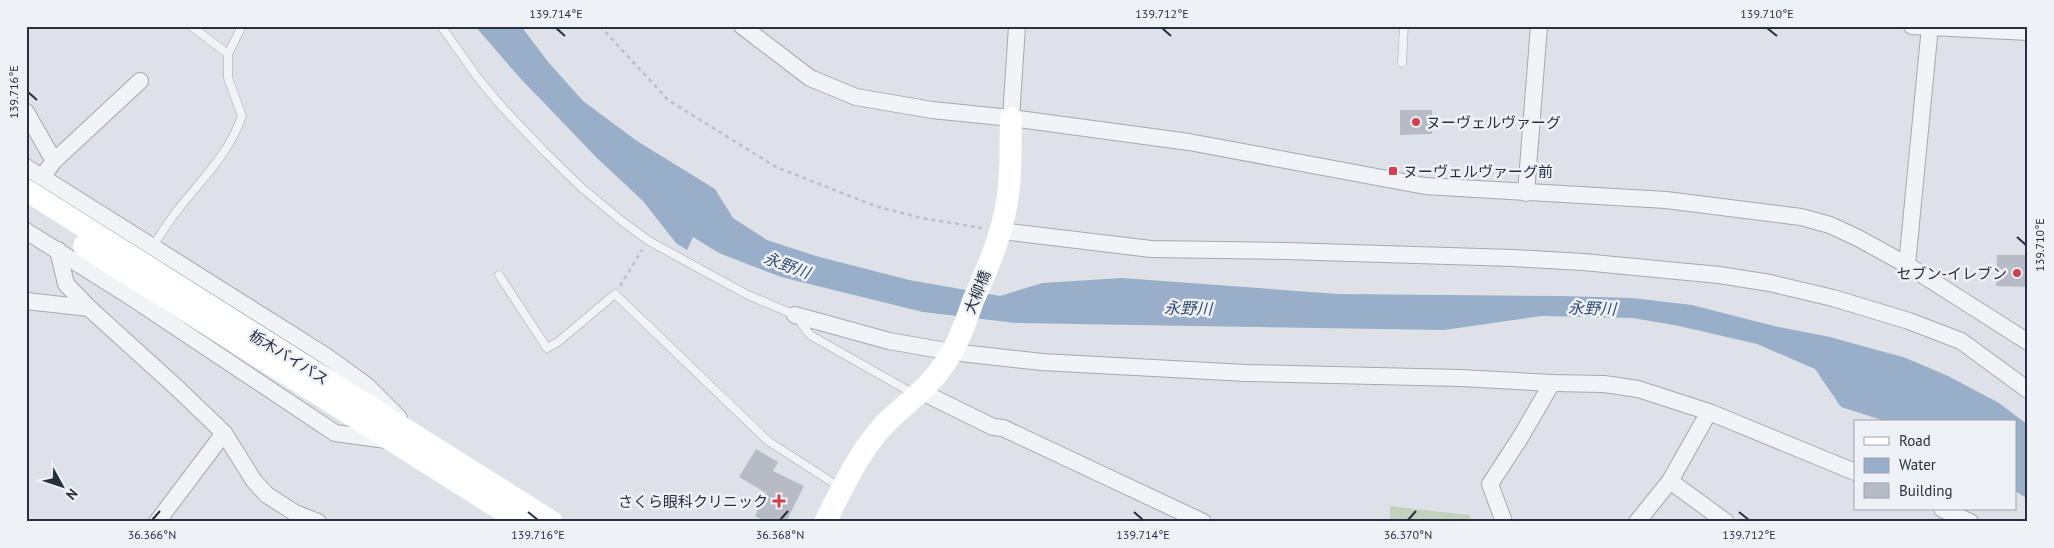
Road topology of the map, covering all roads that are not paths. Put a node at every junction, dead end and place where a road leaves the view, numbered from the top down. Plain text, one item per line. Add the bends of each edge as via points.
1 (191, 26) edge
2 (242, 26) edge
3 (442, 26) edge
4 (742, 26) edge
5 (1016, 26) edge
6 (1404, 26) edge
7 (1539, 26) edge
8 (1912, 26) edge
9 (1930, 27) edge
10 (2028, 32) edge
11 (228, 54) junction
12 (1402, 63) dead end
13 (140, 81) dead end
14 (26, 112) edge
15 (1011, 118) junction
16 (54, 160) junction
17 (26, 167) edge
18 (34, 184) edge
19 (1526, 193) junction
20 (26, 209) edge
21 (26, 231) edge
22 (999, 236) junction
23 (153, 246) junction
24 (58, 250) junction
25 (1907, 265) junction
26 (498, 275) dead end
27 (148, 277) junction
28 (26, 301) edge
29 (88, 308) junction
30 (795, 315) junction
31 (2028, 342) edge
32 (954, 348) junction
33 (1552, 383) junction
34 (2028, 390) edge
35 (922, 392) junction
36 (1709, 412) junction
37 (224, 433) junction
38 (391, 441) junction
39 (422, 441) junction
40 (1854, 472) edge
41 (1670, 481) junction
42 (842, 489) junction
43 (1944, 510) edge
44 (293, 517) edge
45 (157, 522) edge
46 (318, 522) edge
47 (520, 522) edge
48 (552, 522) edge
49 (824, 522) edge
50 (1203, 522) edge
51 (1504, 522) edge
52 (1637, 522) edge
53 (1726, 522) edge
54 (1970, 522) edge

1 - 11 lane
2 - 11 lane
3 - 30 lane via 478,78 545,152 622,222 649,241 748,295
4 - 15 street via 810,78 856,97 932,110
5 - 15 street
6 - 12 lane
7 - 19 street
8 - 9 street
9 - 10 street
9 - 25 street
11 - 23 lane via 228,78 242,116 238,130 215,166
13 - 16 street
14 - 16 street
15 - 19 street via 1189,142 1425,186
15 - 22 main road, 大柳橋 via 1010,176
16 - 18 street
17 - 18 street
18 - 23 street
18 - 27 main road, 栃木バイパス
19 - 25 street via 1666,200 1801,217 1844,232
20 - 27 main road, 栃木バイパス
21 - 24 street
22 - 32 main road, 大柳橋
22 - 34 street via 1151,249 1513,258 1719,274 1833,298 1909,321 1961,341
23 - 39 street via 326,356 366,385
24 - 29 street via 66,284
24 - 38 street via 335,433
25 - 31 street
26 - 42 lane via 546,348 558,342 614,294 768,441
27 - 38 main road, 栃木バイパス
27 - 39 main road, 栃木バイパス
28 - 29 street
29 - 37 street
30 - 32 street via 889,341
30 - 35 lane via 810,336 823,344 907,390
32 - 33 street via 1042,362 1120,368
32 - 35 main road, 大柳橋
33 - 36 street via 1604,384 1638,389
33 - 51 street via 1490,484
35 - 42 main road, 大柳橋 via 872,440
35 - 50 street
36 - 40 street
36 - 41 street
37 - 44 street via 254,481
37 - 45 street
38 - 47 main road, 栃木バイパス
39 - 48 main road, 栃木バイパス
41 - 52 street
41 - 53 street
42 - 49 main road, 大柳橋
43 - 54 street
44 - 46 street

